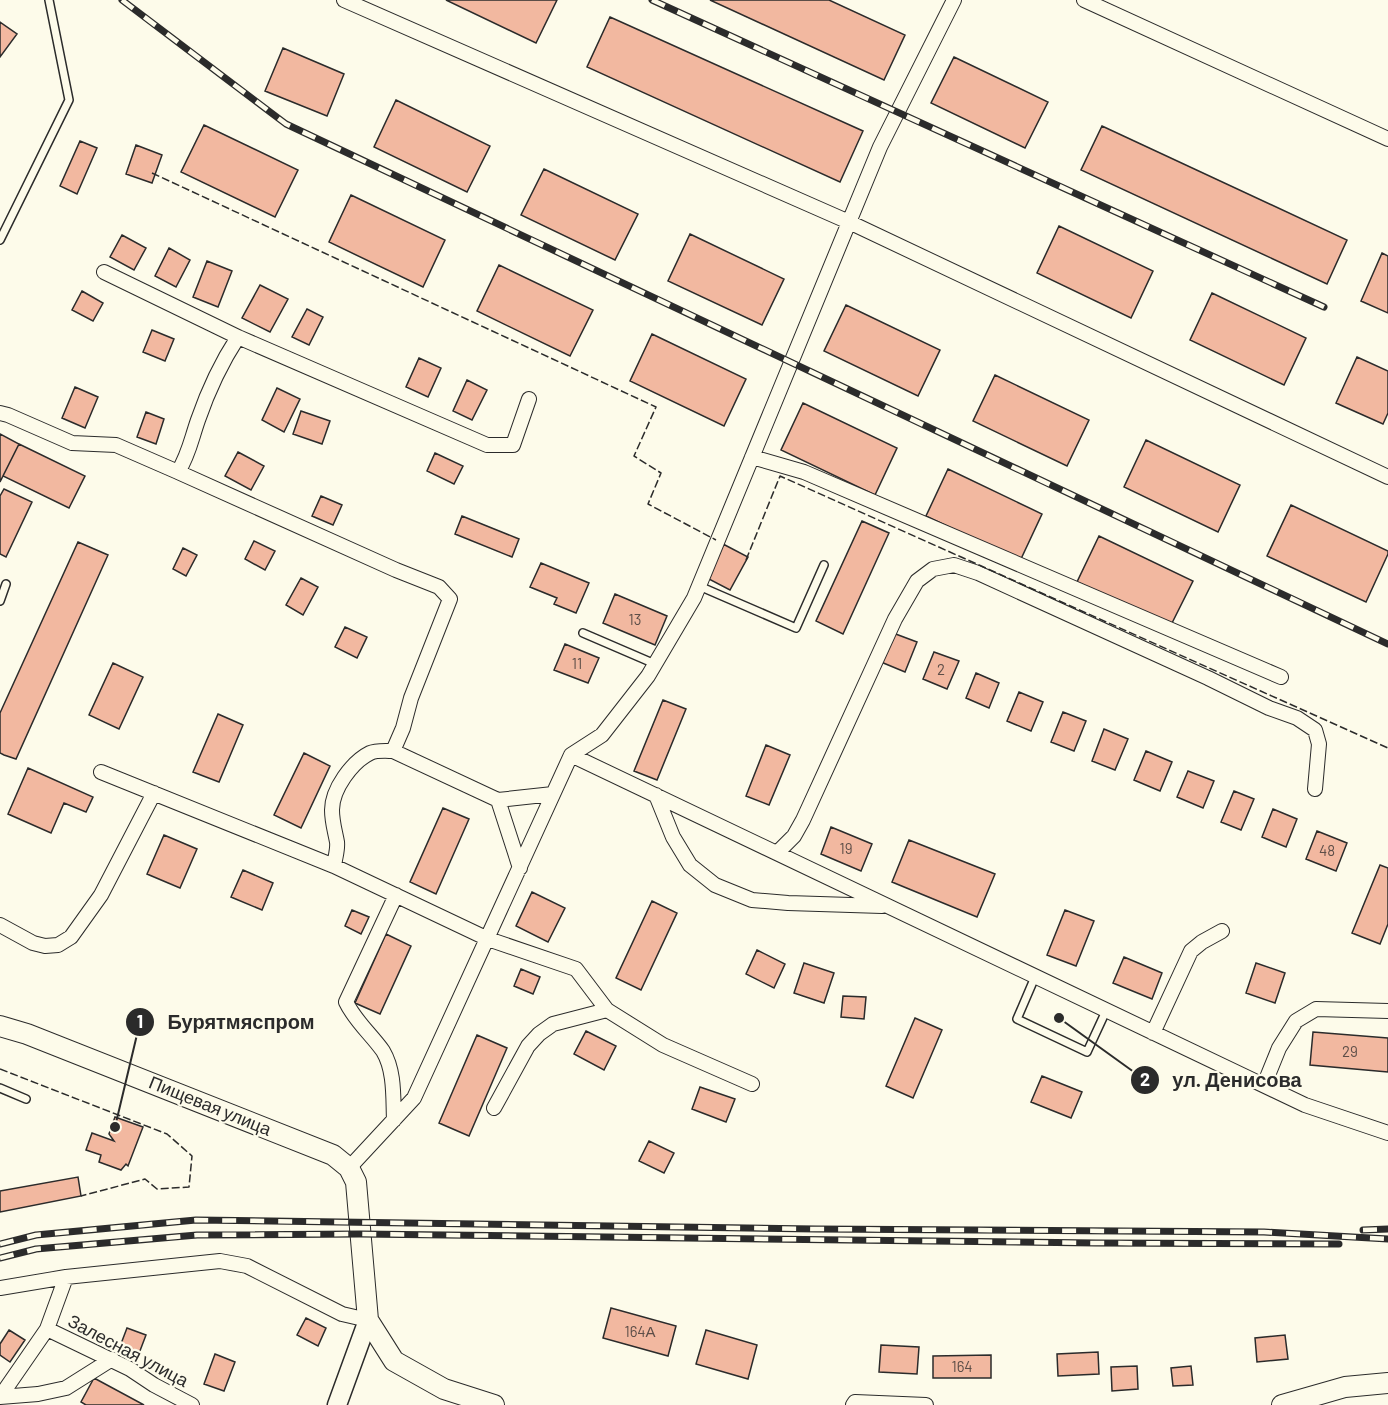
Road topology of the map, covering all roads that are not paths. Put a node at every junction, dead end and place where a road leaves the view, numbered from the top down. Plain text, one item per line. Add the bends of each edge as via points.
1 (49, 0) edge
2 (344, 0) edge
3 (954, 0) edge
4 (1084, 0) edge
5 (1388, 139) edge
6 (849, 222) junction
7 (0, 240) edge
8 (104, 272) dead end
9 (238, 337) junction
10 (529, 399) dead end
11 (0, 413) edge
12 (752, 457) junction
13 (178, 472) junction
14 (1388, 477) edge
15 (824, 565) dead end
16 (6, 584) dead end
17 (699, 586) junction
18 (0, 601) edge
19 (583, 633) dead end
20 (655, 664) junction
21 (1281, 677) dead end
22 (393, 751) junction
23 (571, 755) junction
24 (101, 772) dead end
25 (1315, 789) dead end
26 (154, 793) junction
27 (553, 794) junction
28 (656, 795) junction
29 (498, 800) junction
30 (777, 853) junction
31 (334, 866) junction
32 (520, 868) junction
33 (396, 895) junction
34 (887, 906) junction
35 (0, 925) edge
36 (1222, 932) dead end
37 (488, 939) junction
38 (1035, 977) junction
39 (607, 1010) junction
40 (1106, 1011) junction
41 (1388, 1011) edge
42 (0, 1026) edge
43 (1153, 1033) junction
44 (752, 1084) dead end
45 (1264, 1085) junction
46 (0, 1088) edge
47 (26, 1099) dead end
48 (494, 1108) dead end
49 (394, 1120) junction
50 (1388, 1133) edge
51 (349, 1168) junction
52 (66, 1277) junction
53 (0, 1288) edge
54 (368, 1320) junction
55 (47, 1329) junction
56 (112, 1359) junction
57 (1388, 1383) edge
58 (0, 1397) edge
59 (192, 1405) edge
60 (337, 1405) edge
61 (494, 1405) edge
62 (853, 1405) edge
63 (926, 1405) edge
64 (1282, 1405) edge

1 - 7 lane via 69,100
2 - 6 street
3 - 6 street via 880,147
4 - 5 street
6 - 12 street
6 - 14 street
8 - 9 street
9 - 10 street via 487,445 513,445
9 - 13 street via 210,388 187,458
11 - 13 street via 72,443 116,446
12 - 17 street
12 - 21 street via 804,472
13 - 22 street via 439,587 450,599
15 - 17 lane via 795,628
16 - 18 lane
17 - 20 street
19 - 20 lane
20 - 23 street via 602,735
22 - 29 street
22 - 31 street via 371,752 345,776 336,791 332,807 337,844
23 - 27 street
23 - 28 street
24 - 26 street
25 - 30 street via 1319,744 1315,729 954,565 933,569 917,581 895,619 803,820
26 - 31 street
26 - 35 street via 101,895 71,937 58,945 45,946
27 - 29 street
27 - 32 street
28 - 30 street
28 - 34 street via 673,837 690,865 715,885 752,900
29 - 32 street
30 - 34 street
31 - 33 street
32 - 37 street
33 - 37 street
33 - 49 street via 346,1002 384,1052 390,1069
34 - 38 street
36 - 43 street via 1191,951
37 - 39 street via 576,969
37 - 49 street via 414,1098
38 - 40 street
38 - 40 lane via 1017,1019 1088,1052
39 - 44 street via 663,1045
39 - 48 street via 553,1024 539,1034 528,1046
40 - 43 street
41 - 45 street via 1316,1009 1296,1022 1279,1048
42 - 51 main road, Пищевая улица via 333,1155
43 - 45 street
45 - 50 street via 1305,1105
46 - 47 lane
49 - 51 street
51 - 54 main road via 356,1182
52 - 53 street
52 - 54 street via 219,1261 247,1266 342,1314
52 - 55 street, Залесная улица
54 - 60 street
54 - 61 main road via 394,1361 444,1389
55 - 56 street, Залесная улица
55 - 58 street, Залесная улица
56 - 58 street via 66,1388
56 - 59 street, Залесная улица
57 - 64 main road via 1345,1387
62 - 63 street

